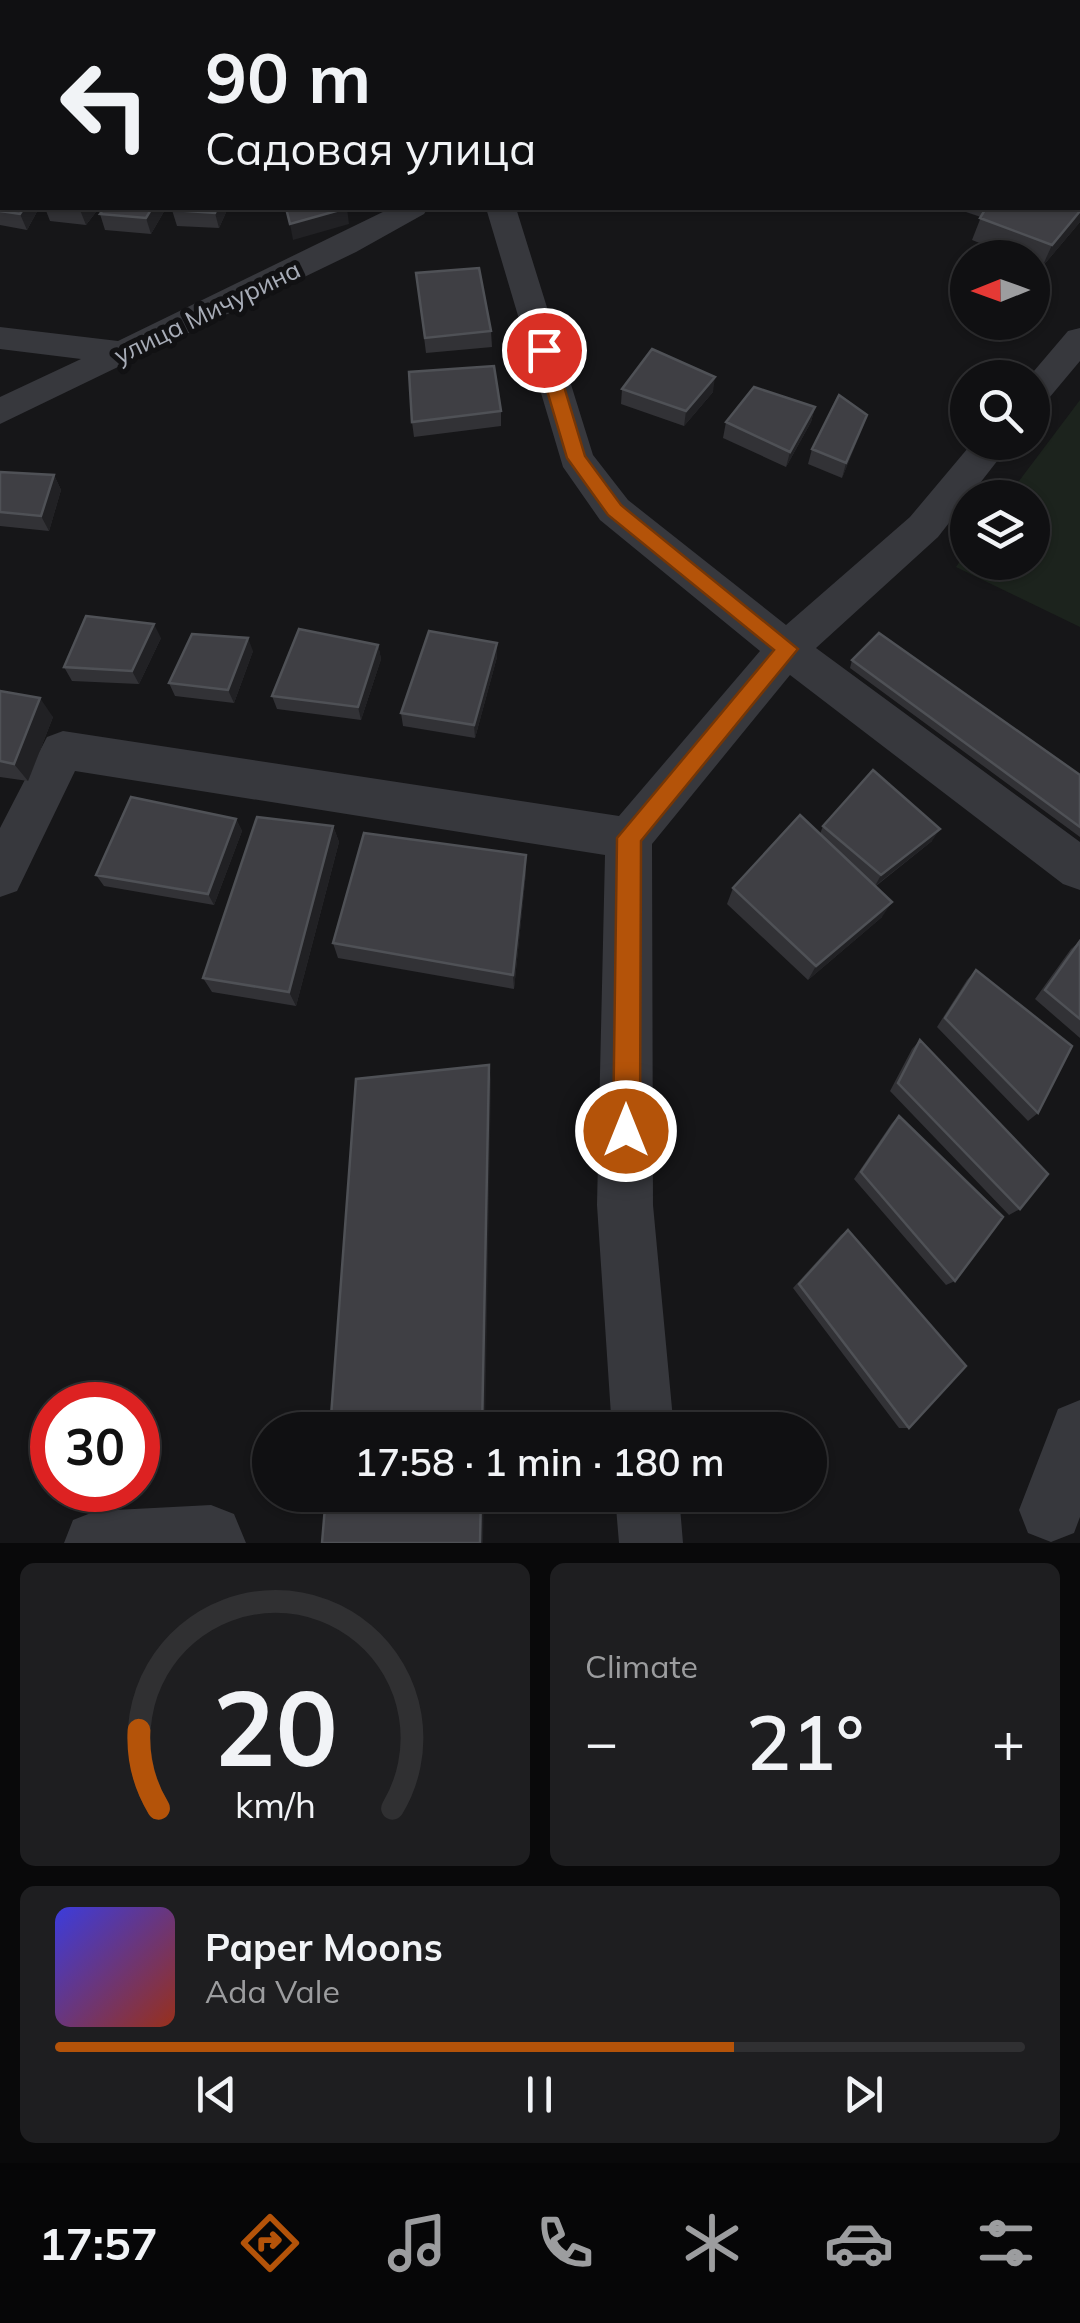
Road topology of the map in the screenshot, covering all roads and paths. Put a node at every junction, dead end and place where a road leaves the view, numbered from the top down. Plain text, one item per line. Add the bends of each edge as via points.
1 (409, 210) edge
2 (502, 210) edge
3 (0, 338) edge
4 (1080, 339) edge
5 (124, 352) junction
6 (1050, 375) edge
7 (0, 412) edge
8 (979, 460) edge
9 (788, 649) junction
10 (629, 838) junction
11 (1080, 868) edge
12 (0, 876) edge
13 (641, 1412) edge
14 (1080, 1431) edge
15 (1051, 1510) dead end
16 (649, 1512) edge
17 (96, 1543) edge
18 (214, 1543) edge
19 (651, 1543) edge

1 - 5 street, улица Мичурина
2 - 9 street via 576,458 614,510
3 - 5 street
4 - 6 street
5 - 7 street, улица Мичурина
8 - 9 street via 924,527
9 - 10 street
9 - 11 street
10 - 12 street via 62,750
10 - 13 street via 626,1205
14 - 15 street
16 - 19 street
17 - 18 street via 212,1537

